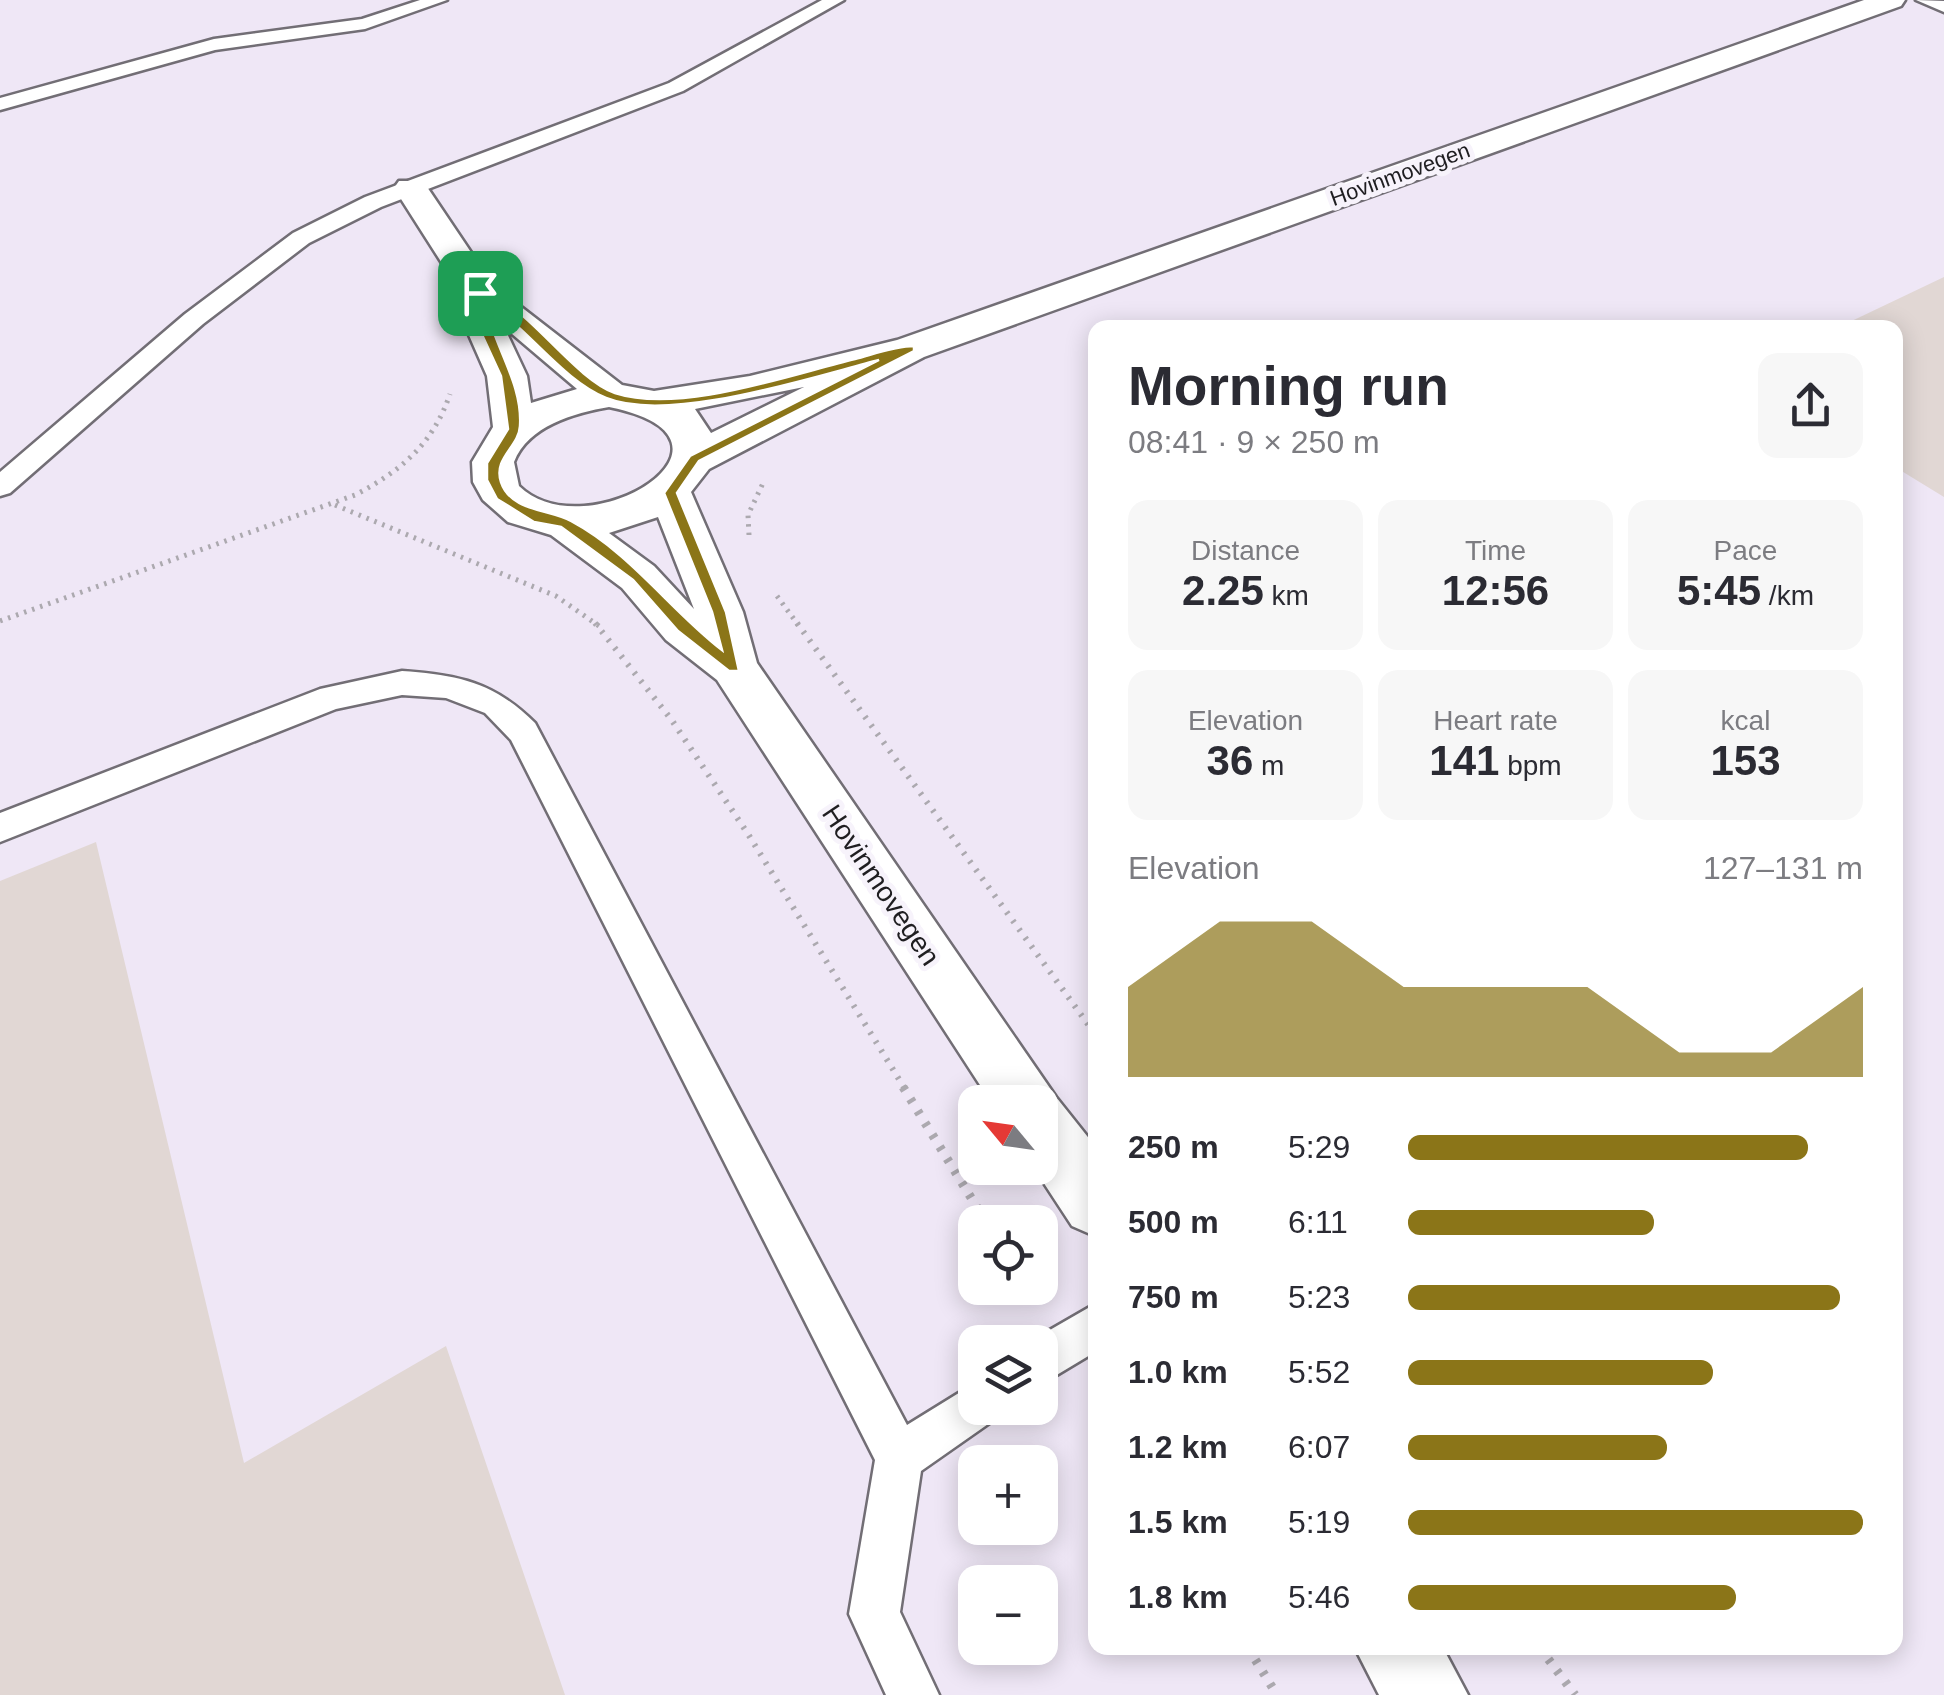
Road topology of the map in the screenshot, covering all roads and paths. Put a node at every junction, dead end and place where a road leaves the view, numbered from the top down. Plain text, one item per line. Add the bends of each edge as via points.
1 (438, 0) edge
2 (835, 0) edge
3 (1891, 0) edge
4 (1925, 0) edge
5 (1944, 8) edge
6 (0, 104) edge
7 (411, 188) junction
8 (480, 293) junction
9 (910, 349) junction
10 (450, 394) dead end
11 (609, 395) junction
12 (658, 403) junction
13 (514, 429) junction
14 (682, 476) junction
15 (766, 479) dead end
16 (0, 487) edge
17 (335, 505) junction
18 (565, 523) junction
19 (753, 548) dead end
20 (770, 584) dead end
21 (0, 621) edge
22 (734, 667) junction
23 (0, 828) edge
24 (1088, 1024) edge
25 (1017, 1085) edge
26 (1058, 1148) edge
27 (1088, 1193) edge
28 (976, 1205) edge
29 (1088, 1331) edge
30 (1058, 1350) edge
31 (958, 1418) edge
32 (899, 1458) junction
33 (1252, 1655) edge
34 (1399, 1655) edge
35 (1545, 1655) edge
36 (913, 1695) edge
37 (1277, 1695) edge
38 (1426, 1695) edge
39 (1575, 1695) edge

1 - 6 lane via 365,24 214,45
2 - 7 lane via 676,87
3 - 9 street, Hovinmovegen
4 - 5 lane
7 - 8 street
7 - 16 lane via 301,238 253,271
8 - 11 street
8 - 13 street via 484,326 507,376
9 - 12 street, Hovinmovegen
9 - 14 street, Hovinmovegen
10 - 17 path via 428,442 400,469
11 - 12 street
11 - 13 street via 558,405
12 - 14 street via 688,426 695,442
13 - 18 street via 494,463 502,496 538,518
14 - 18 street via 622,517
14 - 22 street, Hovinmovegen
15 - 19 path via 748,515
17 - 21 path
17 - 28 path via 556,596 611,639 748,834
18 - 22 street, Hovinmovegen via 638,577 683,628
20 - 24 path
22 - 25 street, Hovinmovegen
23 - 32 lane via 331,698 402,682 448,686 496,704 523,732
26 - 27 street
29 - 30 lane
31 - 32 lane
32 - 36 lane via 874,1614
33 - 37 path
34 - 38 street
35 - 39 path

